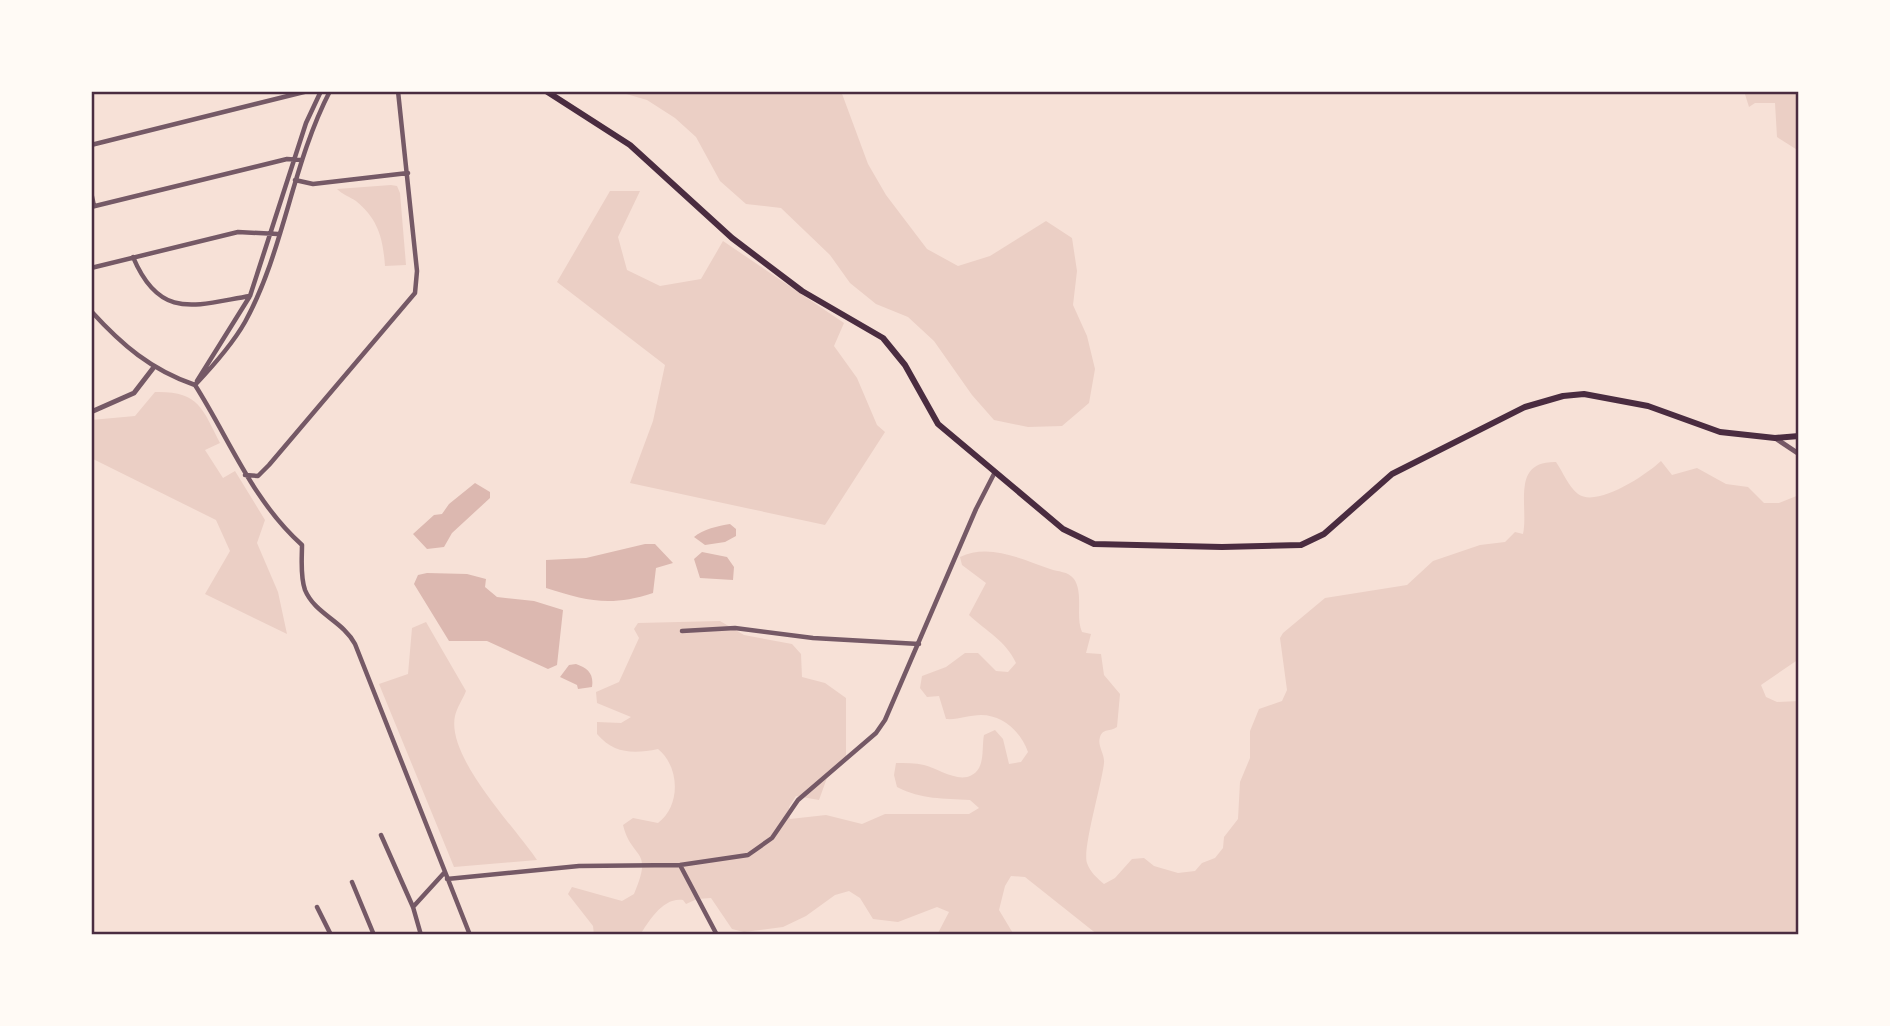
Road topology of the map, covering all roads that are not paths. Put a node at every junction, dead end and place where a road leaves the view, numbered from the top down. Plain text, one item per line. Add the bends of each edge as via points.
1 (308, 91) edge
2 (321, 91) edge
3 (330, 91) edge
4 (398, 91) edge
5 (546, 91) edge
6 (91, 145) edge
7 (294, 160) junction
8 (301, 160) junction
9 (408, 173) junction
10 (295, 180) junction
11 (91, 192) edge
12 (93, 207) edge
13 (271, 233) junction
14 (278, 234) junction
15 (132, 257) junction
16 (91, 268) edge
17 (258, 295) junction
18 (250, 296) junction
19 (91, 311) edge
20 (154, 367) junction
21 (195, 385) junction
22 (91, 412) edge
23 (1799, 436) edge
24 (1774, 438) junction
25 (1799, 454) edge
26 (995, 472) junction
27 (244, 475) junction
28 (682, 631) dead end
29 (919, 644) junction
30 (381, 835) dead end
31 (680, 865) junction
32 (444, 873) junction
33 (447, 879) junction
34 (352, 882) dead end
35 (317, 907) dead end
36 (413, 907) junction
37 (331, 935) edge
38 (374, 935) edge
39 (421, 935) edge
40 (470, 935) edge
41 (717, 935) edge

1 - 6 street
2 - 7 street
3 - 8 street
4 - 9 street
5 - 26 main road via 630,145 732,238 802,291 883,338 905,365 937,424
7 - 8 street
7 - 12 street
7 - 13 street
8 - 10 street
9 - 10 street via 313,184
9 - 27 street via 415,293 269,465 258,476
10 - 14 street
11 - 12 street
13 - 14 street
13 - 15 street via 238,232
13 - 18 street
14 - 17 street
15 - 16 street
15 - 18 street via 145,278 172,304 191,307
17 - 18 street
17 - 21 street via 234,340
18 - 21 street
19 - 20 street via 128,350
20 - 21 street
20 - 22 street via 134,393
21 - 27 street
23 - 24 main road
24 - 25 street
24 - 26 main road via 1720,432 1648,405 1618,399 1584,394 1556,397 1392,474 1324,534 1301,545 1094,544 1063,529
26 - 29 street
27 - 32 street via 275,518 302,545 304,588 310,598 345,628 355,644
28 - 29 street via 734,628
29 - 31 street via 876,733 798,800 763,847 748,855
30 - 36 street
31 - 33 street via 579,866
31 - 41 street
32 - 33 street
32 - 36 street
33 - 40 street
34 - 38 street
35 - 37 street
36 - 39 street

